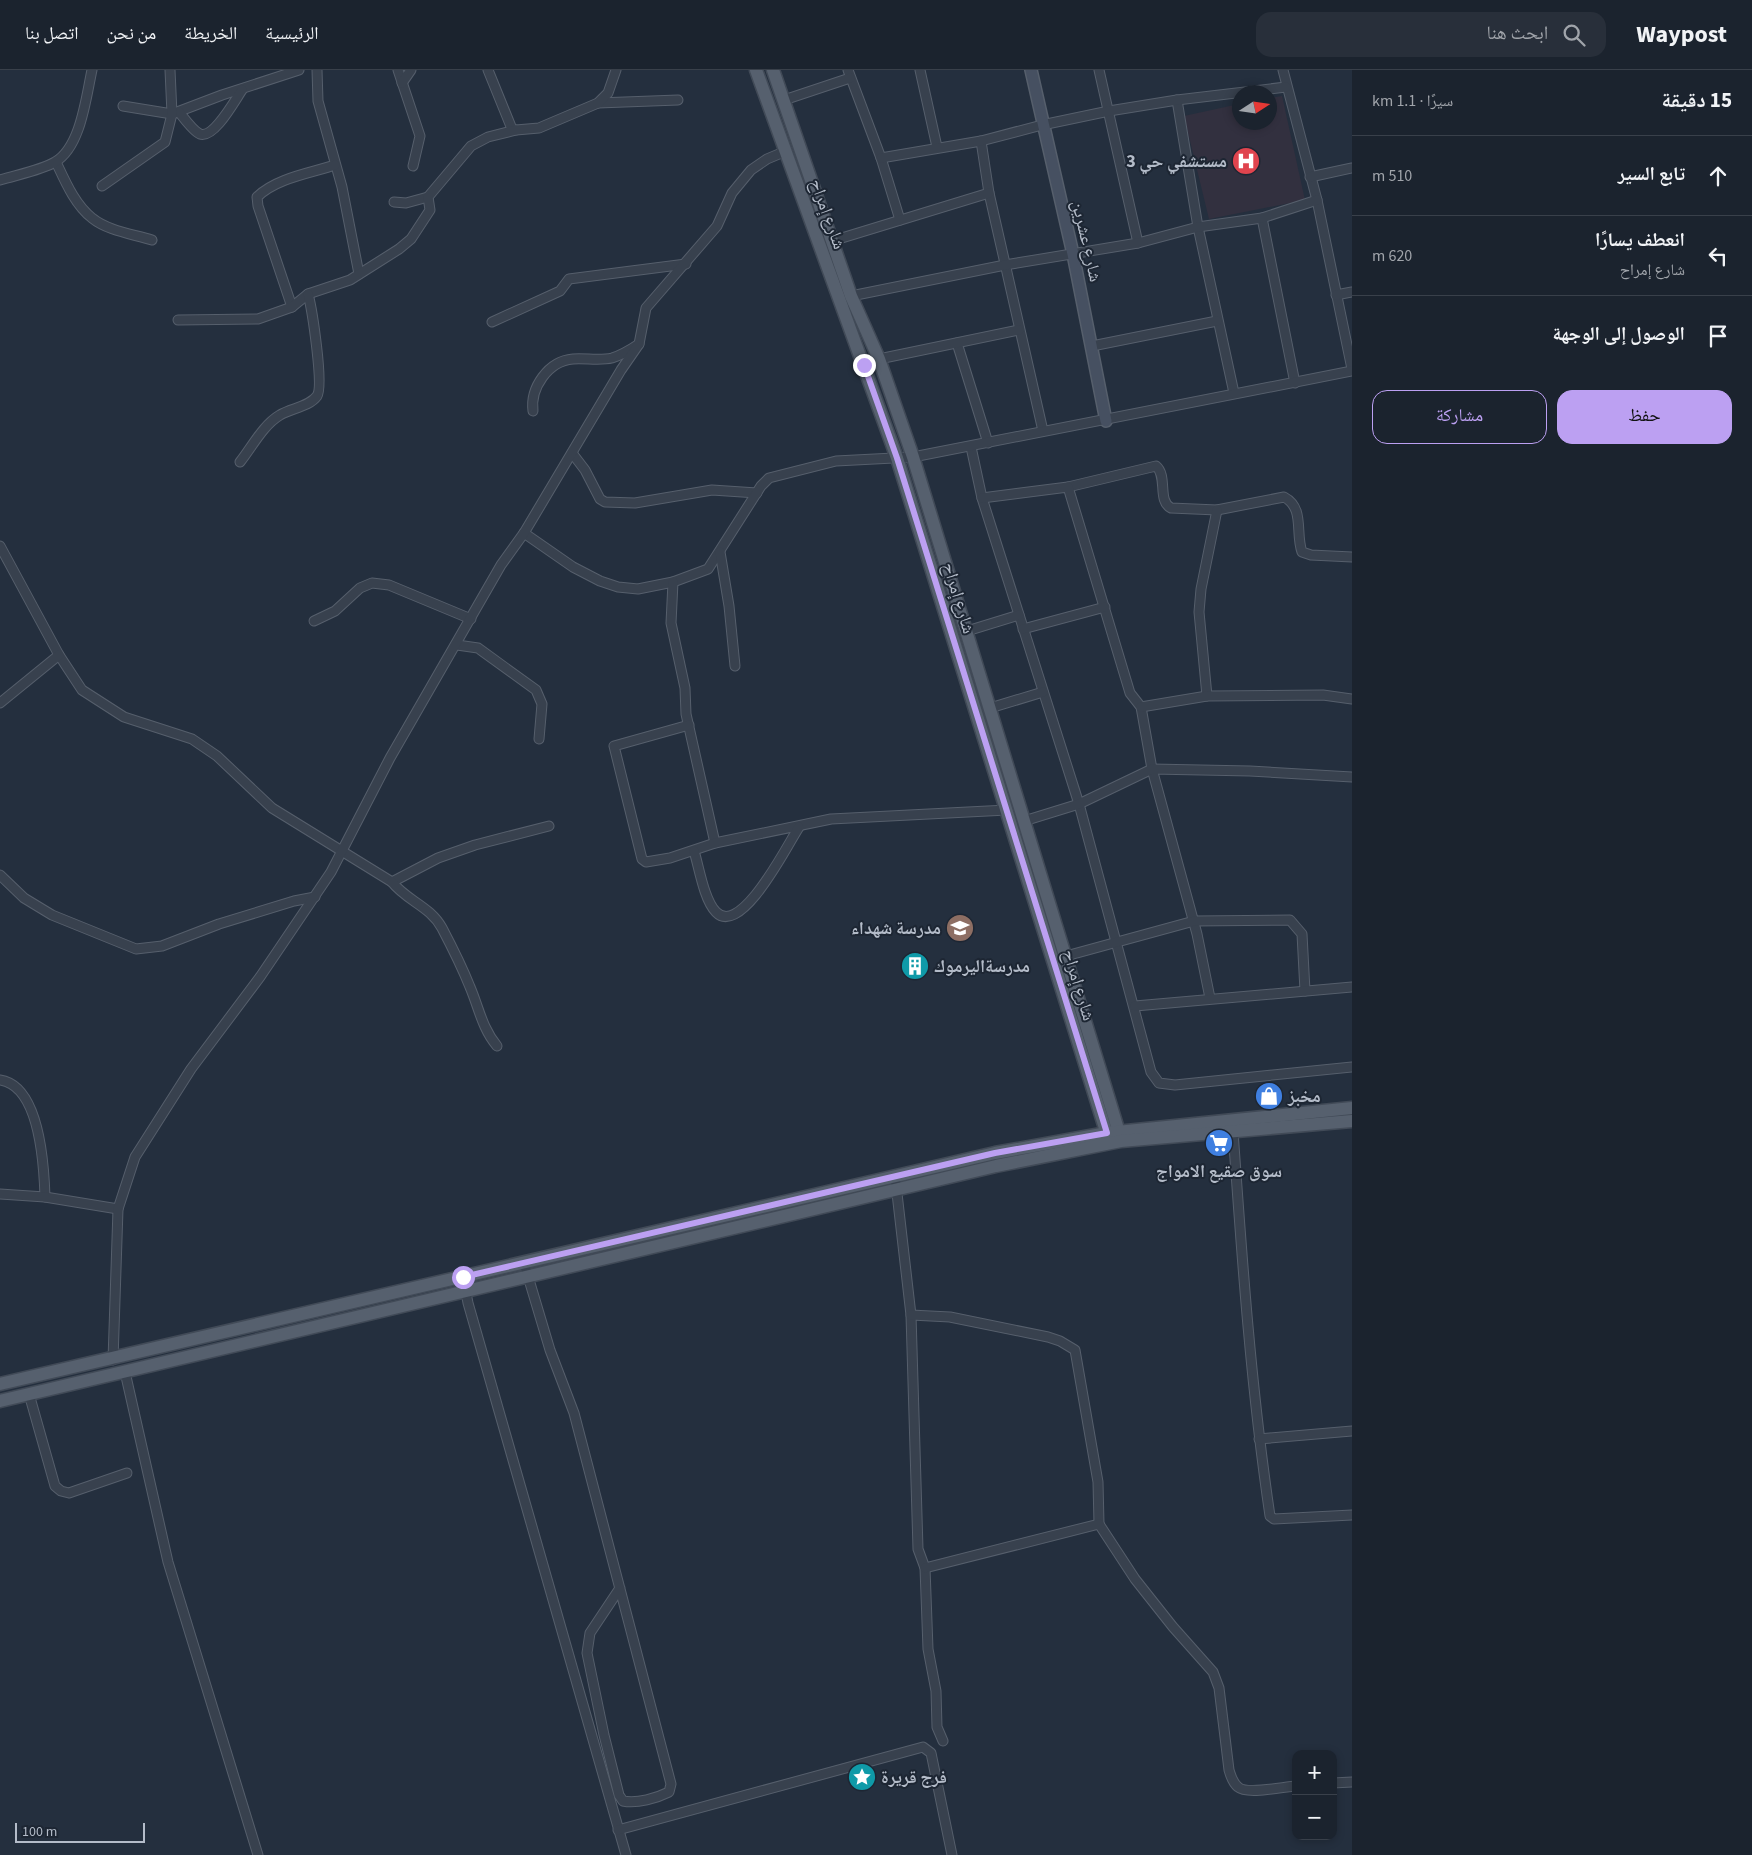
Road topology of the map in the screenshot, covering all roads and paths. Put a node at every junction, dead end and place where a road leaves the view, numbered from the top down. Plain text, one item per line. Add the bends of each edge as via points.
1 (92, 70) edge
2 (170, 70) edge
3 (299, 70) edge
4 (318, 70) edge
5 (398, 70) edge
6 (411, 70) edge
7 (488, 70) edge
8 (616, 70) edge
9 (756, 70) edge
10 (773, 70) edge
11 (920, 70) edge
12 (1031, 70) edge
13 (1099, 70) edge
14 (1282, 70) edge
15 (849, 74) edge
16 (402, 83) junction
17 (1286, 87) junction
18 (242, 90) junction
19 (678, 100) dead end
20 (784, 100) junction
21 (1177, 100) junction
22 (598, 103) junction
23 (124, 106) dead end
24 (1109, 112) junction
25 (175, 113) junction
26 (1042, 125) junction
27 (516, 130) junction
28 (981, 141) junction
29 (937, 147) junction
30 (786, 151) junction
31 (881, 158) junction
32 (56, 162) junction
33 (335, 165) junction
34 (413, 166) dead end
35 (1352, 168) edge
36 (1310, 176) junction
37 (0, 180) edge
38 (102, 186) dead end
39 (989, 193) junction
40 (428, 197) junction
41 (1317, 200) junction
42 (394, 202) dead end
43 (1262, 218) junction
44 (900, 220) junction
45 (1198, 228) junction
46 (152, 240) dead end
47 (832, 241) junction
48 (1138, 243) junction
49 (1072, 254) junction
50 (686, 264) junction
51 (1005, 265) junction
52 (359, 274) junction
53 (1352, 292) edge
54 (308, 294) junction
55 (1336, 295) junction
56 (851, 296) junction
57 (292, 307) junction
58 (178, 320) dead end
59 (1217, 321) junction
60 (492, 322) dead end
61 (1019, 330) junction
62 (957, 343) junction
63 (639, 344) junction
64 (1092, 346) junction
65 (879, 358) junction
66 (1352, 370) edge
67 (1295, 383) junction
68 (1234, 393) junction
69 (533, 411) dead end
70 (1106, 421) junction
71 (1043, 431) junction
72 (988, 443) junction
73 (971, 446) junction
74 (572, 454) junction
75 (897, 458) junction
76 (913, 458) junction
77 (240, 462) dead end
78 (1068, 487) junction
79 (757, 493) junction
80 (982, 498) junction
81 (1217, 510) junction
82 (524, 533) junction
83 (0, 546) edge
84 (720, 552) junction
85 (1352, 557) edge
86 (673, 582) junction
87 (1105, 607) junction
88 (1019, 615) junction
89 (471, 619) junction
90 (314, 621) dead end
91 (1024, 629) junction
92 (967, 631) junction
93 (457, 644) junction
94 (59, 655) junction
95 (735, 666) dead end
96 (1043, 692) junction
97 (1207, 696) junction
98 (1352, 699) edge
99 (0, 703) edge
100 (1142, 706) junction
101 (990, 708) junction
102 (688, 725) junction
103 (539, 739) dead end
104 (1152, 769) junction
105 (1352, 777) edge
106 (1079, 804) junction
107 (1007, 810) junction
108 (1024, 821) junction
109 (549, 826) dead end
110 (799, 827) junction
111 (715, 842) junction
112 (694, 851) junction
113 (342, 852) junction
114 (0, 874) edge
115 (392, 882) junction
116 (315, 897) junction
117 (1194, 921) junction
118 (1117, 942) junction
119 (1066, 956) junction
120 (1352, 987) edge
121 (1305, 990) junction
122 (1210, 998) junction
123 (1135, 1006) junction
124 (497, 1046) dead end
125 (1352, 1067) edge
126 (0, 1080) edge
127 (1352, 1108) edge
128 (1352, 1121) edge
129 (1233, 1130) junction
130 (1114, 1137) junction
131 (895, 1176) junction
132 (896, 1189) junction
133 (0, 1194) edge
134 (45, 1197) junction
135 (118, 1209) junction
136 (524, 1263) junction
137 (527, 1276) junction
138 (463, 1277) junction
139 (466, 1291) junction
140 (911, 1315) junction
141 (113, 1360) junction
142 (125, 1372) junction
143 (41, 1375) junction
144 (0, 1384) edge
145 (44, 1390) junction
146 (30, 1394) junction
147 (0, 1401) edge
148 (1352, 1431) edge
149 (1259, 1439) junction
150 (127, 1473) dead end
151 (1352, 1515) edge
152 (1099, 1524) junction
153 (925, 1568) junction
154 (620, 1588) junction
155 (943, 1741) dead end
156 (1352, 1782) edge
157 (1337, 1783) edge
158 (1292, 1786) edge
159 (618, 1830) junction
160 (258, 1855) edge
161 (626, 1855) edge
162 (952, 1855) edge

1 - 32 street via 79,127 70,148
2 - 25 street
3 - 18 street
4 - 33 street via 318,101
5 - 16 street
6 - 16 street
7 - 27 street via 512,129
8 - 22 street via 608,93
9 - 30 main road, شارع إمراح
10 - 20 main road, شارع إمراح
11 - 29 street
12 - 26 street, شارع عشرين
13 - 24 street
14 - 17 street
15 - 20 street
15 - 31 street
16 - 34 street via 420,136
17 - 21 street
17 - 36 street
18 - 25 street
18 - 25 street via 222,120 206,134 196,131
19 - 22 street
20 - 47 main road, شارع إمراح
21 - 24 street
21 - 45 street
22 - 27 street via 539,128
23 - 25 street
24 - 26 street
24 - 48 street
25 - 38 street via 165,142
26 - 28 street
26 - 49 street, شارع عشرين
27 - 40 street via 488,137 471,146
28 - 29 street
28 - 39 street
29 - 31 street
30 - 50 street via 751,170 732,193 717,226
30 - 75 main road, شارع إمراح
31 - 44 street
32 - 37 street
32 - 46 street via 67,185 92,218
33 - 52 street
33 - 57 street via 282,182 258,197 258,206
35 - 36 street
36 - 41 street
39 - 44 street
39 - 51 street
40 - 42 street via 406,203
40 - 52 street via 430,210 411,239
41 - 43 street
41 - 55 street
43 - 45 street
43 - 67 street
44 - 47 street
45 - 48 street
45 - 59 street
47 - 56 main road, شارع إمراح
48 - 49 street
49 - 51 street
49 - 64 street, شارع عشرين
50 - 60 street via 569,279 560,291
50 - 63 street via 646,308
51 - 56 street
51 - 61 street
52 - 54 street
53 - 55 street
54 - 57 street
54 - 77 street via 317,344 319,394 314,400 280,415 269,424
55 - 66 street
56 - 65 main road, شارع إمراح
57 - 58 street via 258,318
59 - 64 street
59 - 68 street
61 - 62 street
61 - 71 street
62 - 65 street
62 - 72 street
63 - 69 street via 610,359 572,359 560,363 548,371 535,388 531,399
63 - 74 street
64 - 70 street, شارع عشرين
65 - 76 main road, شارع إمراح
66 - 67 street
67 - 68 street
68 - 70 street
70 - 71 street
71 - 72 street
72 - 73 street
73 - 76 street
73 - 80 street
74 - 79 street via 605,502 635,502 712,490
74 - 82 street
75 - 76 street
75 - 79 street via 836,461 769,478
75 - 107 main road, شارع إمراح
76 - 92 main road, شارع إمراح
78 - 80 street
78 - 81 street via 1156,466 1160,471 1167,506
78 - 87 street
79 - 84 street
80 - 88 street
81 - 85 street via 1284,497 1298,510 1302,552 1311,556
81 - 97 street via 1199,612
82 - 86 street via 573,567 609,584 638,589
82 - 89 street
83 - 94 street
84 - 86 street via 708,569
84 - 95 street
86 - 102 street via 671,623
87 - 91 street
87 - 100 street via 1130,692
88 - 91 street
88 - 92 street
89 - 90 street via 379,583 360,588 335,611
89 - 93 street
91 - 96 street
92 - 101 main road, شارع إمراح
93 - 103 street via 478,648 536,690 542,704
93 - 113 street via 390,758
94 - 99 street
94 - 113 street via 82,690 124,717 192,739 217,756 272,808
96 - 101 street
96 - 106 street
97 - 98 street via 1323,695
97 - 100 street
100 - 104 street
101 - 108 main road, شارع إمراح
102 - 111 street
102 - 112 street via 617,744 613,750 642,859 653,862
104 - 105 street
104 - 106 street
104 - 117 street
106 - 108 street
106 - 118 street
107 - 110 street via 860,817 814,822
107 - 130 main road, شارع إمراح
108 - 119 main road, شارع إمراح
109 - 115 street via 438,858
110 - 111 street
110 - 112 street via 757,896 734,916 724,917 716,913 709,902
111 - 112 street
113 - 115 street
113 - 116 street
114 - 116 street via 24,898 52,915 136,949 162,946 218,924
115 - 124 street via 406,897 429,910 441,926 470,988 480,1019
116 - 135 street via 191,1069 135,1157
117 - 118 street
117 - 121 street via 1290,920 1302,934
117 - 122 street
118 - 119 street
118 - 123 street
119 - 130 main road, شارع إمراح
120 - 121 street
121 - 122 street
122 - 123 street
123 - 125 street via 1151,1072 1159,1083 1175,1085
126 - 134 street via 18,1088 29,1105 44,1163
127 - 130 main road
128 - 129 main road
129 - 130 main road
129 - 149 street
130 - 131 main road via 995,1153
130 - 132 main road
131 - 132 street
131 - 136 main road
132 - 137 main road
132 - 140 street
133 - 134 street
134 - 135 street
135 - 141 street
136 - 137 street
136 - 138 main road
137 - 139 main road
137 - 154 street via 574,1413
138 - 139 street
138 - 141 main road
139 - 142 main road
139 - 159 street
140 - 152 street via 950,1317 1048,1337 1075,1350 1098,1482
140 - 153 street via 918,1549
141 - 143 main road
142 - 145 main road
142 - 160 street via 168,1562
143 - 144 main road
143 - 145 main road
145 - 146 main road
146 - 147 main road
146 - 150 street via 55,1486 61,1492 69,1493
148 - 149 street
149 - 151 street via 1271,1517
152 - 153 street
152 - 158 street via 1135,1579 1213,1672 1219,1688 1228,1770 1233,1781 1248,1791
153 - 155 street via 928,1650 936,1691 937,1727
154 - 154 street via 671,1784 669,1792 631,1803 623,1801 619,1795 587,1653 590,1633
156 - 157 street
159 - 161 street
159 - 162 street via 923,1747 931,1754

